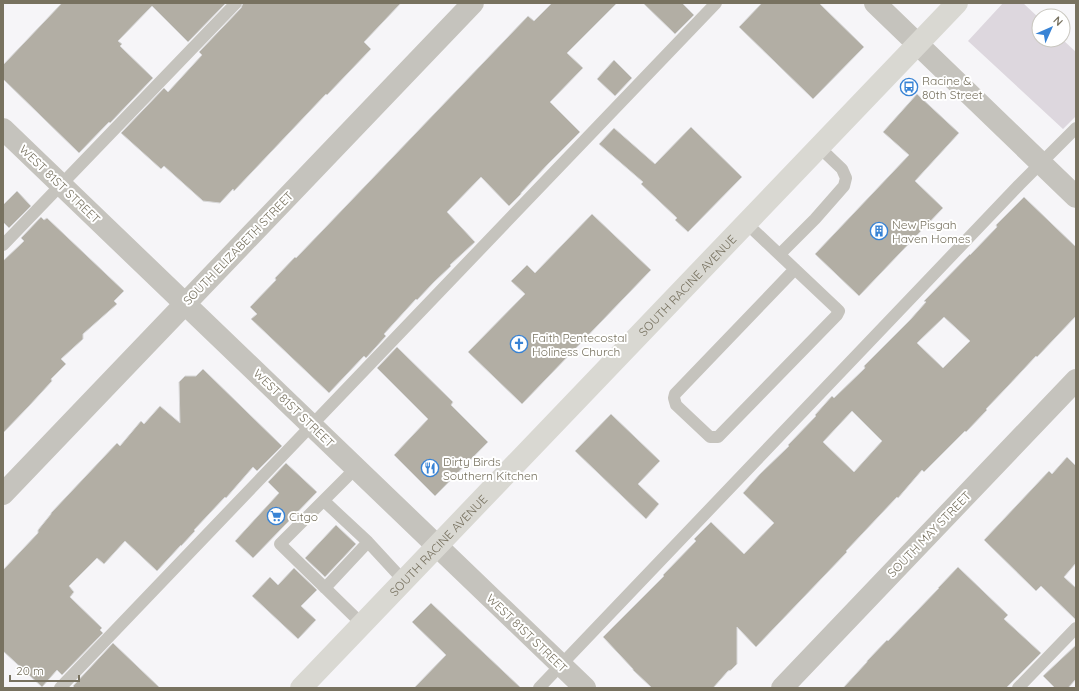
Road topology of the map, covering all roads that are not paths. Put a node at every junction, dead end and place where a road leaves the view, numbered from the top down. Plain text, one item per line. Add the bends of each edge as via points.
1 (236, 3) edge
2 (473, 3) edge
3 (716, 3) edge
4 (875, 3) edge
5 (957, 3) edge
6 (917, 44) junction
7 (1076, 128) edge
8 (3, 129) edge
9 (819, 147) junction
10 (1041, 163) junction
11 (62, 185) junction
12 (1076, 197) edge
13 (746, 223) junction
14 (3, 245) edge
15 (780, 254) junction
16 (795, 268) junction
17 (185, 303) junction
18 (1076, 380) edge
19 (312, 425) junction
20 (356, 468) junction
21 (3, 494) edge
22 (324, 501) junction
23 (368, 542) junction
24 (437, 546) junction
25 (404, 581) junction
26 (325, 588) junction
27 (362, 624) junction
28 (1076, 628) edge
29 (561, 665) junction
30 (60, 688) edge
31 (301, 688) edge
32 (539, 688) edge
33 (585, 688) edge
34 (782, 688) edge
35 (1018, 688) edge

1 - 11 lane
2 - 17 street, SOUTH ELIZABETH STREET
3 - 19 lane
4 - 6 street
5 - 6 street, SOUTH RACINE AVENUE
6 - 9 street, SOUTH RACINE AVENUE
6 - 10 street
7 - 10 lane
8 - 11 street, WEST 81ST STREET
9 - 13 street, SOUTH RACINE AVENUE
9 - 15 lane via 842,169 846,178 844,186
10 - 12 street
10 - 29 lane
11 - 14 lane
11 - 17 street, WEST 81ST STREET
13 - 15 lane
13 - 24 street, SOUTH RACINE AVENUE
15 - 16 lane
16 - 16 lane via 838,309 838,315 718,437 710,437 676,405 676,394
17 - 19 street, WEST 81ST STREET
17 - 21 street, SOUTH ELIZABETH STREET
18 - 34 street, SOUTH MAY STREET
19 - 20 street, WEST 81ST STREET
19 - 30 lane
20 - 22 lane
20 - 24 street, WEST 81ST STREET
22 - 23 lane
22 - 26 lane via 280,544
23 - 25 lane
23 - 26 lane
24 - 25 street, SOUTH RACINE AVENUE
24 - 29 street, WEST 81ST STREET
25 - 27 street, SOUTH RACINE AVENUE
26 - 27 lane
27 - 31 street, SOUTH RACINE AVENUE
28 - 35 lane
29 - 32 lane
29 - 33 street, WEST 81ST STREET

